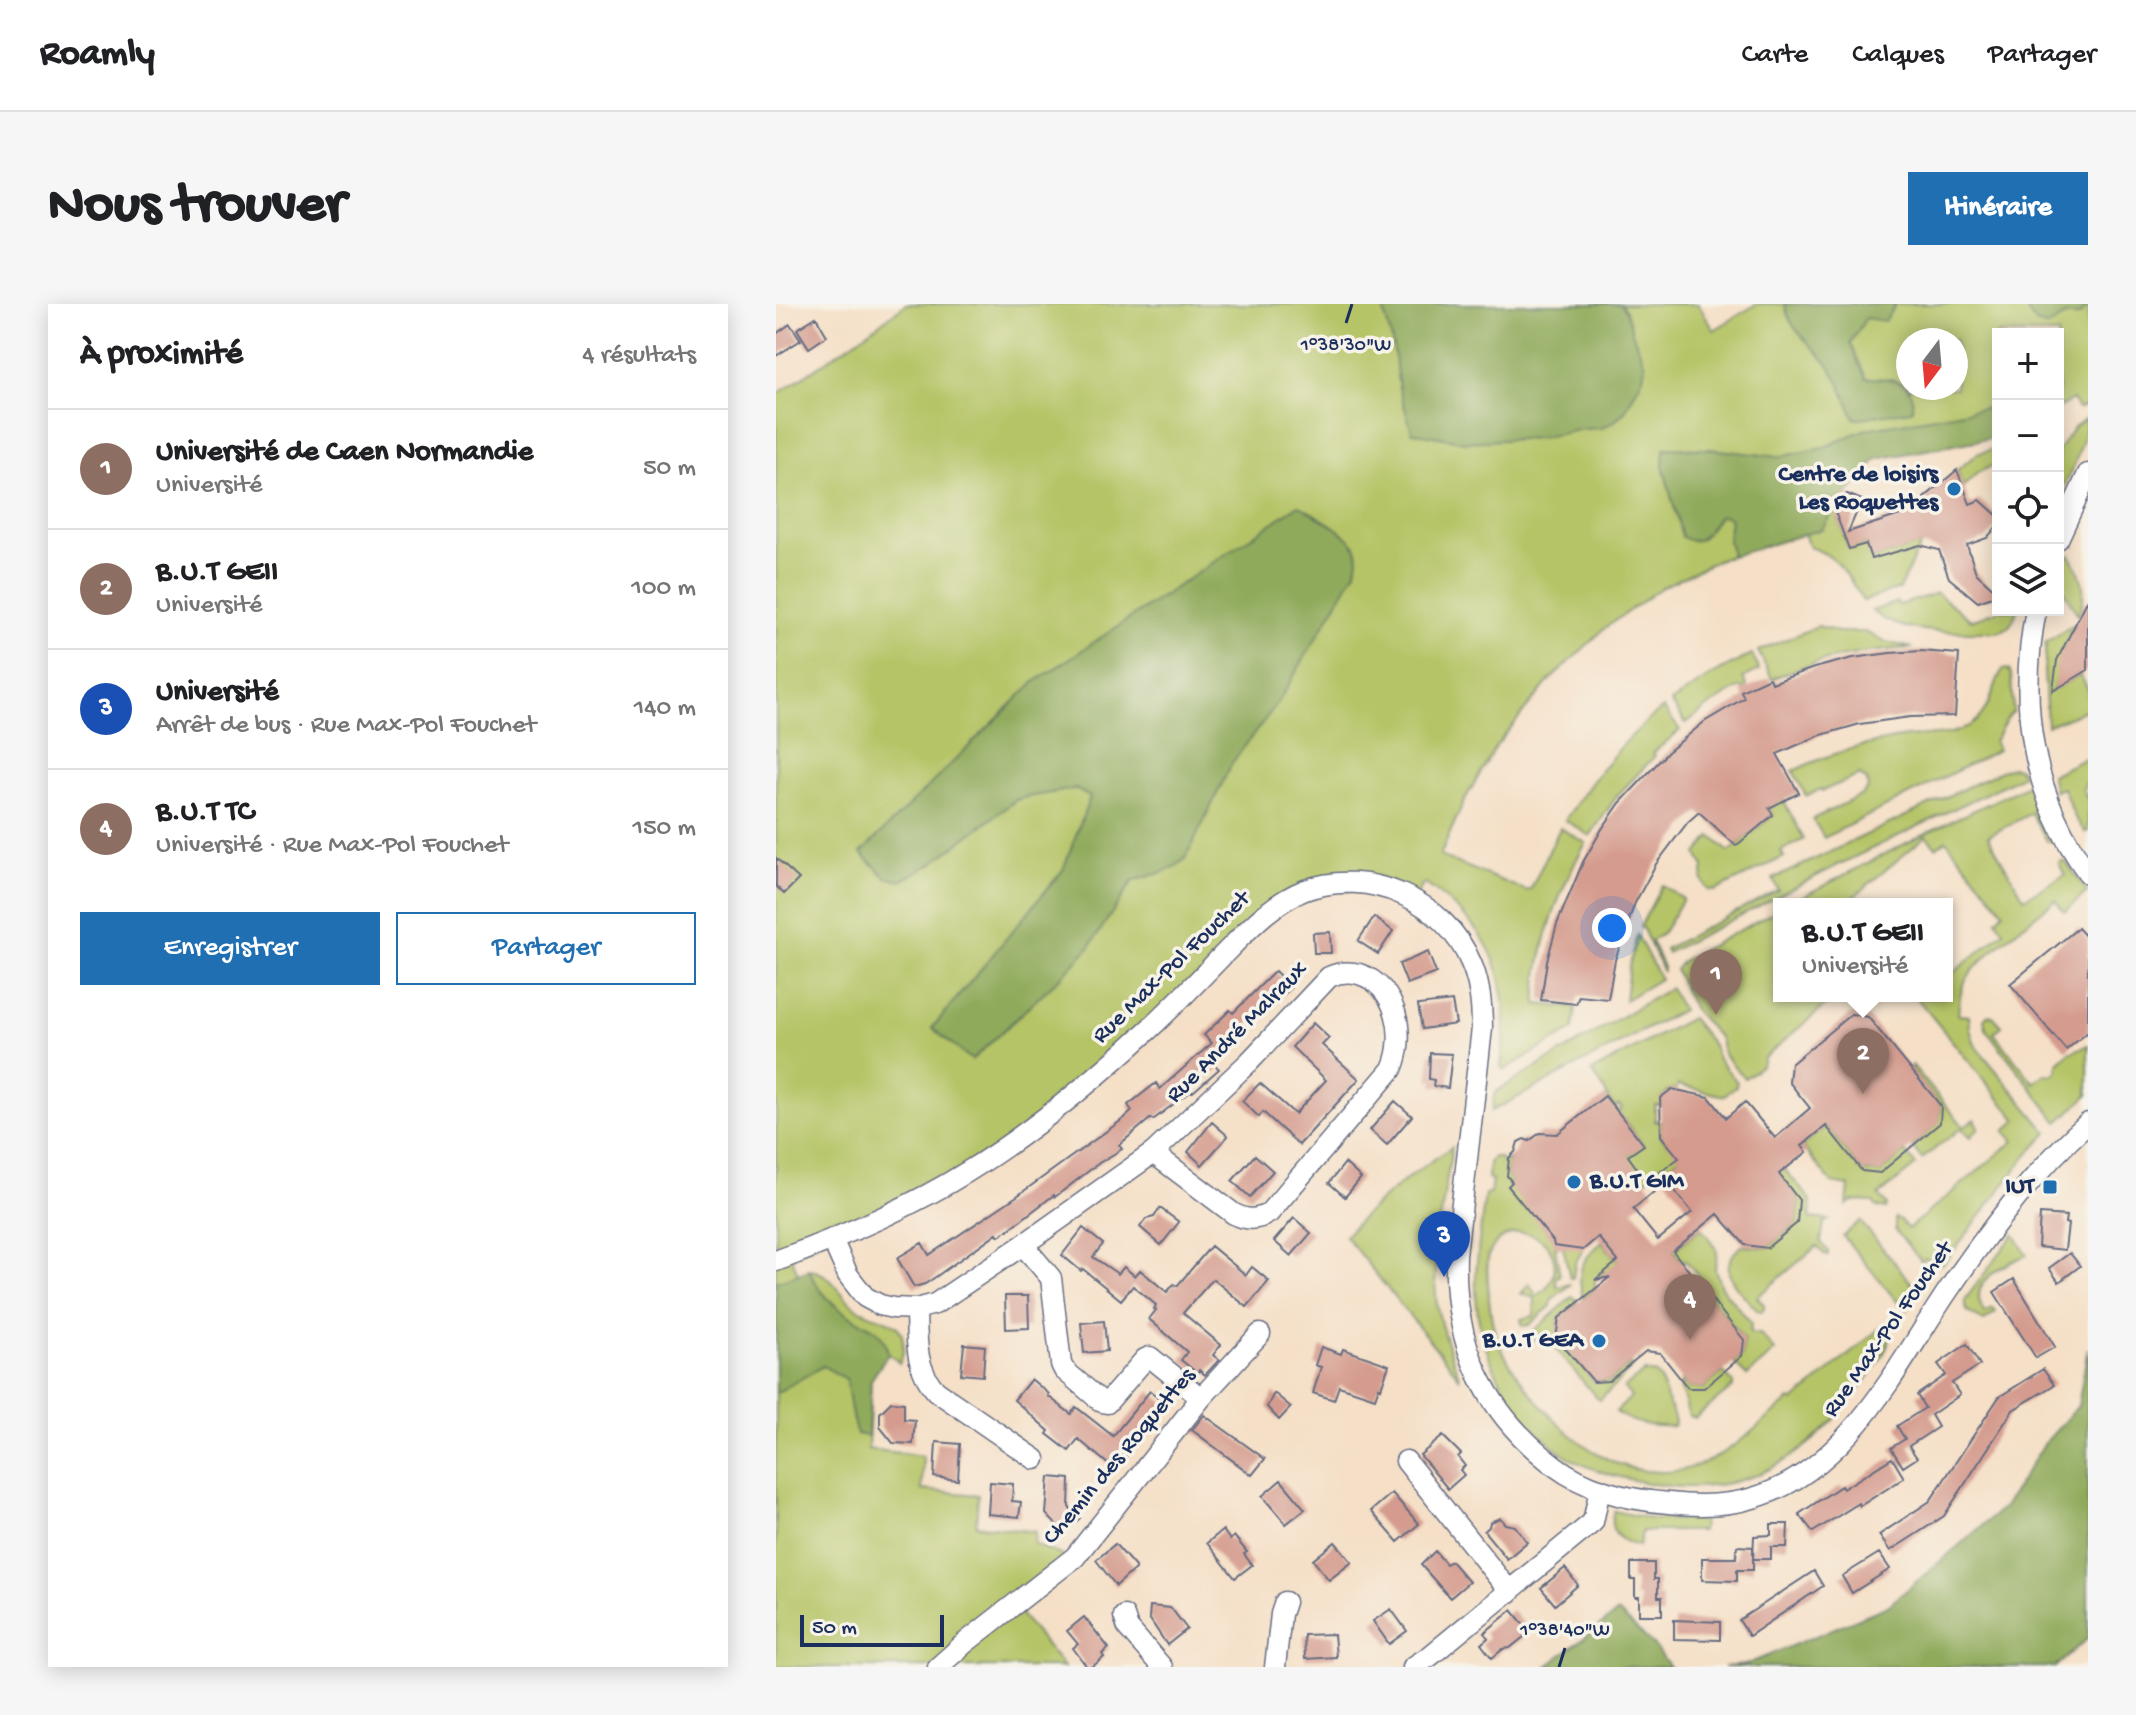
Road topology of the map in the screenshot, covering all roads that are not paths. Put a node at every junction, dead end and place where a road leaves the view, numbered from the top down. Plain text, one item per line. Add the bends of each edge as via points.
1 (2088, 474) edge
2 (2064, 526) edge
3 (2035, 616) edge
4 (2088, 873) edge
5 (2088, 1123) edge
6 (1153, 1153) junction
7 (832, 1239) junction
8 (1023, 1245) junction
9 (776, 1261) edge
10 (916, 1309) junction
11 (1260, 1334) dead end
12 (1201, 1398) junction
13 (1035, 1459) dead end
14 (1406, 1461) dead end
15 (1600, 1489) junction
16 (1510, 1592) junction
17 (1285, 1602) dead end
18 (1124, 1616) dead end
19 (938, 1667) edge
20 (1162, 1667) edge
21 (1275, 1667) edge
22 (1413, 1667) edge

1 - 2 street
3 - 4 street via 2027,690 2036,759 2063,833
5 - 15 street, Rue Max-Pol Fouchet via 2026,1185 1865,1415 1825,1457 1777,1488 1740,1501 1673,1504
6 - 6 street, Rue André Malraux via 1234,1214 1248,1219 1264,1216 1392,1069 1398,1032 1385,991 1357,973 1329,977
6 - 8 street, Rue André Malraux
7 - 9 street, Rue Max-Pol Fouchet
7 - 10 street via 865,1297 880,1305
7 - 15 street, Rue Max-Pol Fouchet via 929,1194 1029,1129 1149,1029 1277,905 1335,882 1385,887 1414,899 1457,938 1471,963 1481,1003 1456,1255 1457,1308 1467,1349 1510,1424 1563,1472
8 - 10 street, Rue André Malraux via 946,1298
8 - 12 street via 1051,1278 1064,1370 1107,1403 1147,1358 1153,1358
10 - 13 street via 919,1364 930,1384
11 - 12 street, Chemin des Roquettes
12 - 19 street, Chemin des Roquettes via 1075,1557
14 - 16 street
15 - 16 street via 1593,1522
16 - 22 street
17 - 21 street
18 - 20 street

